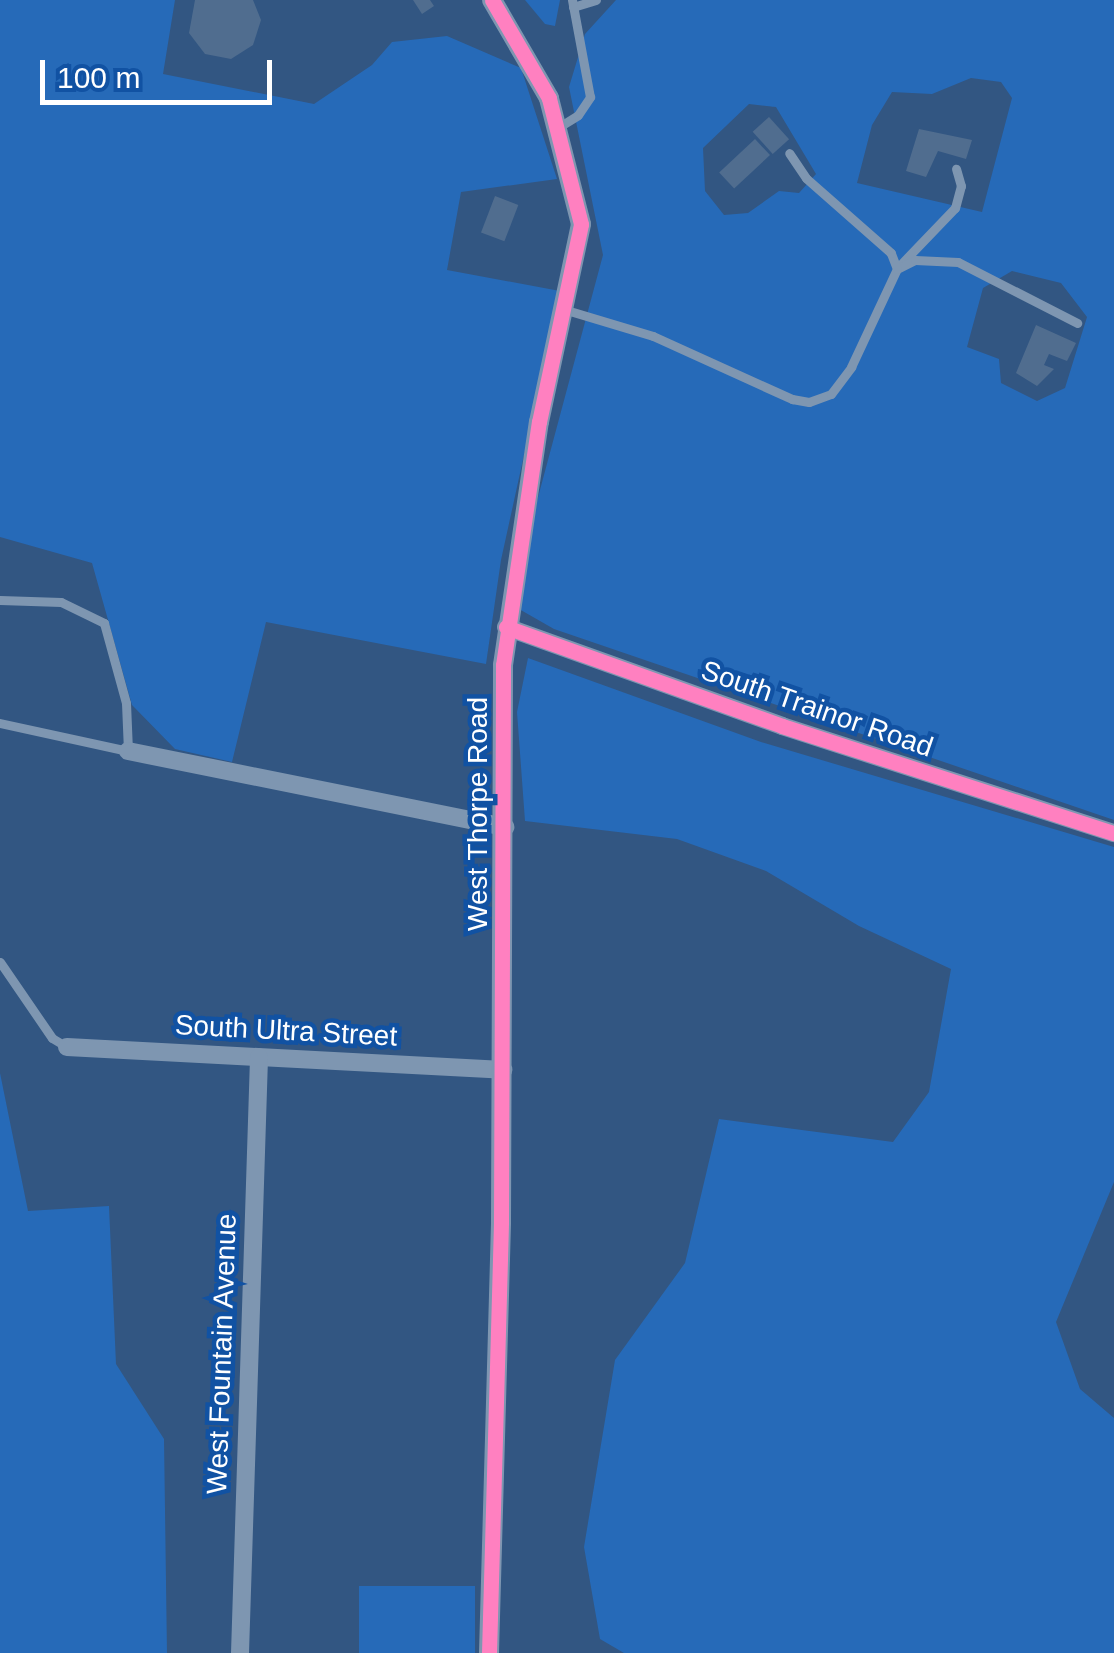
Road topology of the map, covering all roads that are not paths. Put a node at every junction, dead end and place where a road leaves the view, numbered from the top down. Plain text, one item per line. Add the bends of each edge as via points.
1 (492, 0) edge
2 (596, 0) edge
3 (572, 4) edge
4 (556, 128) junction
5 (789, 153) dead end
6 (956, 169) dead end
7 (897, 269) junction
8 (563, 308) junction
9 (1076, 323) dead end
10 (0, 600) edge
11 (506, 627) junction
12 (0, 723) edge
13 (128, 751) junction
14 (505, 828) junction
15 (1114, 833) edge
16 (0, 962) edge
17 (66, 1047) joint
18 (258, 1058) junction
19 (503, 1070) junction
20 (240, 1653) edge
21 (489, 1653) edge

1 - 4 street, West Thorpe Road via 549,98
2 - 3 lane
3 - 4 lane via 590,97 578,116
4 - 8 street, West Thorpe Road via 580,224
5 - 7 lane via 806,178 890,253
6 - 7 lane via 961,186 954,208
7 - 8 lane via 850,367 830,394 809,402 653,336
7 - 9 lane via 915,260 958,262
8 - 11 street, West Thorpe Road
10 - 13 lane via 61,602 104,623 126,703
11 - 14 street, West Thorpe Road
11 - 15 street, South Trainor Road via 782,726
12 - 13 lane
13 - 14 street
14 - 19 street, West Thorpe Road
16 - 17 lane via 52,1038
17 - 18 street, South Ultra Street
18 - 19 street, South Ultra Street
18 - 20 street, West Fountain Avenue
19 - 21 street, West Thorpe Road

